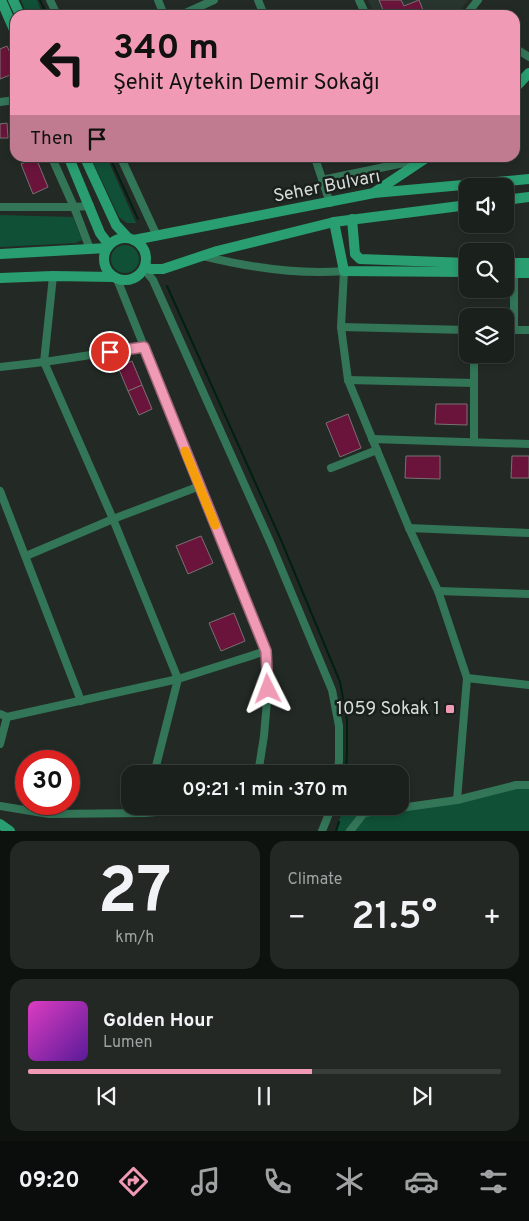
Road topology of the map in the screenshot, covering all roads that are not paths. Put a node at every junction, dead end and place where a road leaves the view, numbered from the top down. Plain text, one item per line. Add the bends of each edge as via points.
1 (1, 0) edge
2 (214, 0) edge
3 (478, 0) edge
4 (192, 10) edge
5 (470, 10) edge
6 (10, 21) edge
7 (529, 73) edge
8 (520, 83) edge
9 (54, 162) edge
10 (71, 162) edge
11 (87, 162) edge
12 (123, 162) edge
13 (316, 162) edge
14 (407, 162) edge
15 (420, 162) edge
16 (529, 179) edge
17 (322, 180) junction
18 (374, 193) junction
19 (529, 197) edge
20 (514, 199) edge
21 (330, 203) junction
22 (0, 206) edge
23 (90, 206) junction
24 (459, 206) edge
25 (74, 207) junction
26 (352, 219) junction
27 (334, 222) junction
28 (157, 236) junction
29 (131, 239) junction
30 (108, 247) junction
31 (90, 249) junction
32 (0, 254) edge
33 (202, 256) junction
34 (459, 262) edge
35 (514, 263) edge
36 (529, 263) edge
37 (144, 268) junction
38 (344, 271) junction
39 (459, 272) edge
40 (514, 273) edge
41 (529, 273) edge
42 (53, 276) junction
43 (0, 278) edge
44 (115, 278) junction
45 (341, 327) junction
46 (459, 330) edge
47 (514, 330) edge
48 (529, 330) edge
49 (144, 347) junction
50 (44, 362) junction
51 (474, 363) edge
52 (0, 367) edge
53 (348, 380) junction
54 (474, 383) junction
55 (372, 439) junction
56 (474, 442) junction
57 (529, 444) edge
58 (377, 450) junction
59 (331, 468) dead end
60 (200, 486) junction
61 (0, 491) edge
62 (113, 519) junction
63 (409, 528) junction
64 (529, 533) edge
65 (26, 556) junction
66 (438, 591) junction
67 (529, 594) edge
68 (266, 651) junction
69 (467, 678) junction
70 (178, 680) junction
71 (529, 685) edge
72 (82, 701) junction
73 (4, 715) edge
74 (0, 744) edge
75 (156, 765) edge
76 (259, 765) edge
77 (338, 765) edge
78 (529, 785) edge
79 (457, 800) junction
80 (0, 806) edge
81 (409, 807) edge
82 (121, 811) edge
83 (329, 815) edge
84 (362, 815) edge
85 (0, 824) edge
86 (10, 831) edge
87 (322, 831) edge
88 (350, 831) edge

1 - 6 main road
2 - 4 street
3 - 5 street
7 - 8 main road
9 - 25 street
10 - 23 main road
11 - 29 main road via 116,225
12 - 28 street
13 - 17 street
14 - 17 street
15 - 18 main road
16 - 18 main road, Seher Bulvarı
17 - 21 street
18 - 21 main road, Seher Bulvarı
19 - 20 main road
21 - 28 main road, Seher Bulvarı
22 - 25 street
23 - 25 street
23 - 30 main road
24 - 26 main road, Seher Bulvarı
25 - 31 street
26 - 27 main road, Seher Bulvarı
26 - 34 main road via 355,254 360,259
27 - 33 main road, Seher Bulvarı
27 - 38 main road
28 - 29 main road, Seher Bulvarı
29 - 30 main road via 116,240
29 - 37 main road via 139,243 145,253
30 - 31 main road
30 - 44 main road via 105,266
31 - 32 main road
33 - 37 main road, Seher Bulvarı via 163,269
33 - 38 street via 280,269
35 - 36 main road
37 - 44 main road via 134,279
37 - 77 street via 153,280 255,508 332,690 339,726
38 - 39 main road
38 - 45 street
40 - 41 main road
42 - 43 main road
42 - 44 main road
42 - 50 street
44 - 49 street
45 - 46 street
45 - 53 street
47 - 48 street
49 - 50 street
49 - 60 street
50 - 52 street
50 - 62 street
51 - 54 street
53 - 54 street
53 - 55 street
54 - 56 street
55 - 56 street
55 - 58 street
56 - 57 street
58 - 59 street
58 - 63 street
60 - 62 street
60 - 68 street
61 - 65 street
62 - 65 street
62 - 70 street
63 - 64 street
63 - 66 street
65 - 72 street
66 - 67 street
66 - 69 street
68 - 70 street
68 - 76 street via 268,689
69 - 71 street
69 - 79 street
70 - 72 street
70 - 75 street
72 - 73 street
73 - 74 street
78 - 79 street
79 - 81 street
80 - 82 street via 49,814
83 - 87 street
84 - 88 street
85 - 86 main road

